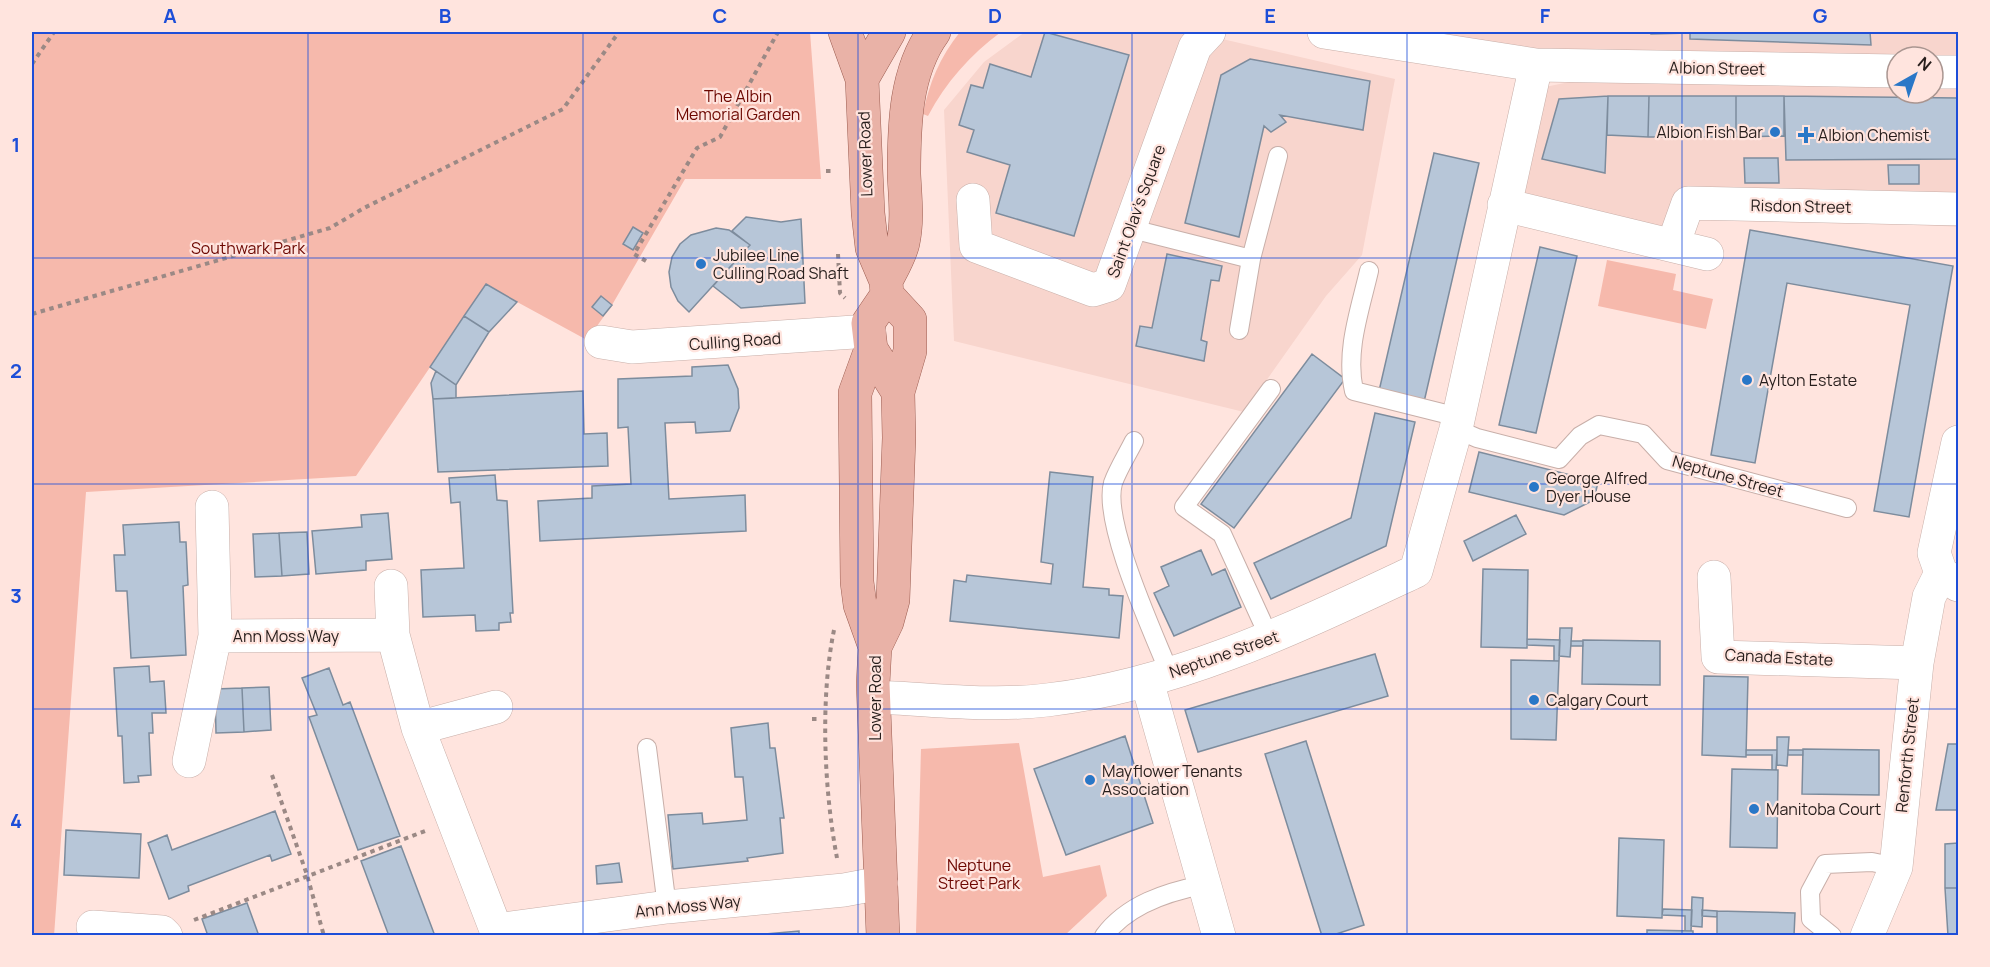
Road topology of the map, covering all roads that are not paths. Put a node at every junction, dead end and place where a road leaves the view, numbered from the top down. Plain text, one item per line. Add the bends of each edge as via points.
1 (845, 32) edge
2 (889, 32) edge
3 (934, 32) edge
4 (1209, 32) edge
5 (1324, 32) edge
6 (1536, 65) junction
7 (1885, 71) edge
8 (862, 79) junction
9 (1278, 156) dead end
10 (973, 200) dead end
11 (1504, 205) junction
12 (1959, 209) edge
13 (1128, 228) junction
14 (1673, 245) junction
15 (1707, 254) dead end
16 (1251, 259) junction
17 (1369, 270) dead end
18 (886, 288) junction
19 (1239, 330) dead end
20 (870, 340) junction
21 (601, 342) dead end
22 (1271, 389) dead end
23 (898, 392) junction
24 (1457, 423) junction
25 (1134, 441) dead end
26 (1959, 442) edge
27 (212, 507) dead end
28 (1847, 508) dead end
29 (1714, 577) dead end
30 (1950, 579) edge
31 (391, 586) dead end
32 (393, 635) junction
33 (215, 636) junction
34 (1270, 639) junction
35 (875, 647) junction
36 (1917, 663) junction
37 (1158, 677) junction
38 (874, 697) junction
39 (496, 707) dead end
40 (418, 728) junction
41 (647, 748) dead end
42 (189, 761) dead end
43 (1896, 867) junction
44 (880, 883) junction
45 (1203, 885) junction
46 (667, 907) junction
47 (93, 927) dead end
48 (496, 933) edge
49 (164, 934) edge
50 (883, 936) edge
51 (1104, 936) edge
52 (1219, 936) edge
53 (1832, 936) edge
54 (1867, 936) edge

1 - 8 main road, Lower Road
2 - 8 main road
3 - 18 main road via 922,53 910,91 905,125 907,218 902,246
4 - 13 street, Saint Olav's Square via 1195,47
5 - 6 street
6 - 7 street, Albion Street
6 - 11 street, Neptune Street
8 - 18 main road, Lower Road via 872,248
9 - 16 lane
10 - 13 street, Saint Olav's Square via 976,246 1093,290 1109,285
11 - 14 street
11 - 24 street, Neptune Street
12 - 14 street, Risdon Street via 1688,203
13 - 16 lane
14 - 15 street
16 - 19 lane
17 - 24 lane via 1354,334 1350,375 1354,391
18 - 20 main road via 868,323
18 - 23 main road, Lower Road via 910,320 910,351
20 - 21 street, Culling Road via 632,347
20 - 23 main road
20 - 35 main road via 855,393 857,582 860,605
22 - 34 lane via 1184,507 1222,534
23 - 35 main road, Lower Road via 892,600
24 - 28 lane, Neptune Street via 1477,438 1559,459 1580,436 1599,425 1619,428 1643,434 1667,460
24 - 34 street, Neptune Street via 1416,571
25 - 37 lane via 1113,484 1111,510
26 - 30 street, Renforth Street via 1934,553
27 - 33 street, Ann Moss Way
29 - 36 street, Canada Estate via 1718,657
30 - 36 street, Renforth Street via 1929,597
31 - 32 street, Ann Moss Way
32 - 33 street, Ann Moss Way
32 - 40 street, Ann Moss Way
33 - 42 street, Ann Moss Way
34 - 37 street, Neptune Street
35 - 38 main road, Lower Road
36 - 43 street, Renforth Street
37 - 38 street, Neptune Street via 1047,700 996,703
37 - 45 street
38 - 44 main road, Lower Road
39 - 40 street
40 - 48 street, Ann Moss Way
41 - 46 lane
43 - 53 lane via 1872,862 1826,864 1810,892 1811,919
43 - 54 street, Renforth Street
44 - 46 street, Ann Moss Way
44 - 50 main road, Lower Road
45 - 51 lane via 1172,891 1117,918
45 - 52 street
46 - 48 street, Ann Moss Way
47 - 49 street

